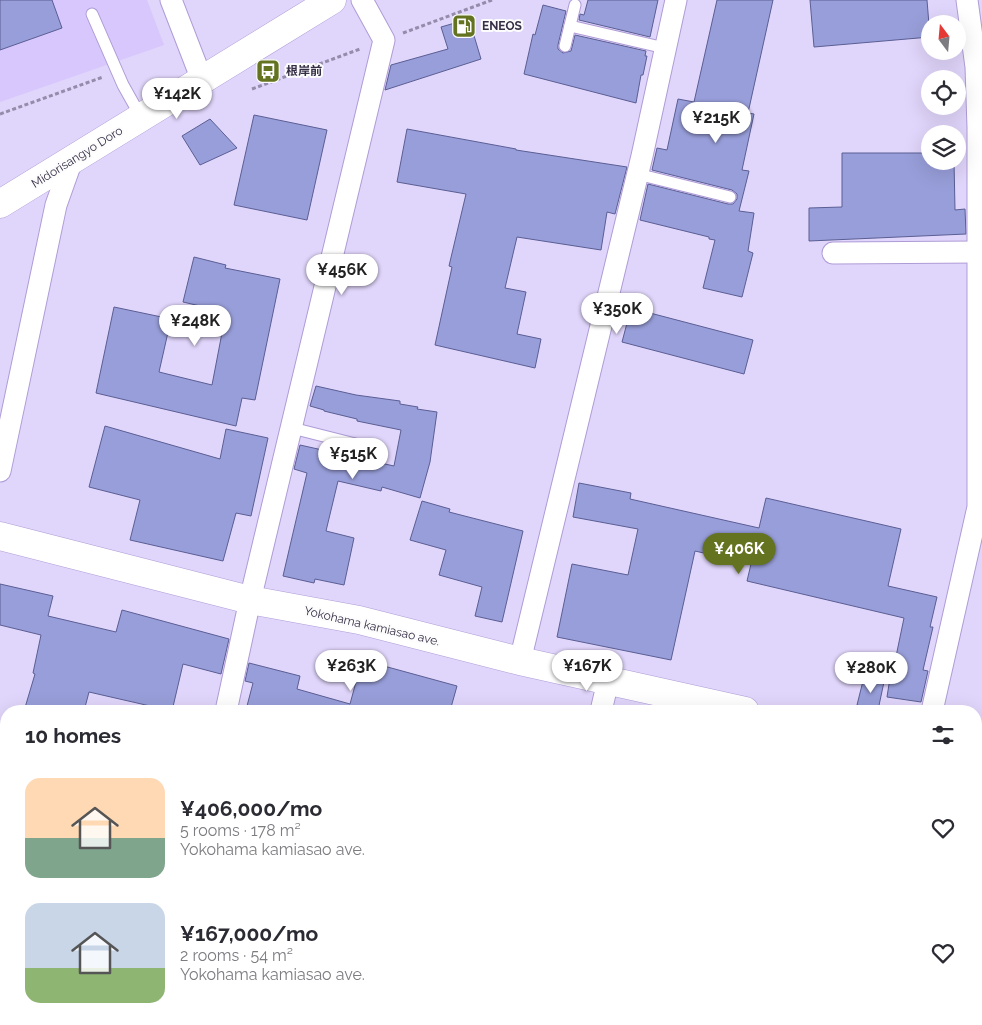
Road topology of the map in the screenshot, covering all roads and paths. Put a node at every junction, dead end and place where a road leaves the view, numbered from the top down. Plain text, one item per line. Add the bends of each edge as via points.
1 (171, 0) edge
2 (332, 0) edge
3 (362, 0) edge
4 (676, 0) edge
5 (968, 0) edge
6 (575, 4) dead end
7 (92, 14) dead end
8 (570, 26) junction
9 (565, 46) dead end
10 (665, 48) junction
11 (118, 72) junction
12 (202, 80) junction
13 (0, 114) edge
14 (141, 117) junction
15 (72, 160) junction
16 (638, 174) junction
17 (730, 196) dead end
18 (0, 204) edge
19 (978, 252) junction
20 (833, 253) dead end
21 (980, 357) edge
22 (980, 408) edge
23 (292, 428) junction
24 (379, 450) dead end
25 (0, 471) edge
26 (0, 536) edge
27 (250, 600) junction
28 (520, 661) junction
29 (608, 681) junction
30 (227, 705) edge
31 (602, 705) edge
32 (718, 705) edge
33 (933, 705) edge

1 - 12 street
2 - 12 main road, Midorisangyo Doro
3 - 23 street via 384,40
4 - 10 street
5 - 19 street via 976,67
6 - 8 lane
7 - 11 lane
8 - 9 lane
8 - 10 lane
10 - 16 street
11 - 13 path
11 - 14 lane
12 - 14 main road, Midorisangyo Doro
14 - 15 main road, Midorisangyo Doro
15 - 18 main road, Midorisangyo Doro
15 - 25 street via 56,205
16 - 17 lane
16 - 28 street
19 - 20 street
19 - 21 street
21 - 22 street
22 - 33 street via 978,507
23 - 24 lane
23 - 27 street
26 - 27 main road, Yokohama kamiasao ave.
27 - 28 main road, Yokohama kamiasao ave. via 359,620
27 - 30 street
28 - 29 main road, Yokohama kamiasao ave.
29 - 31 street
29 - 32 main road, Yokohama kamiasao ave.

